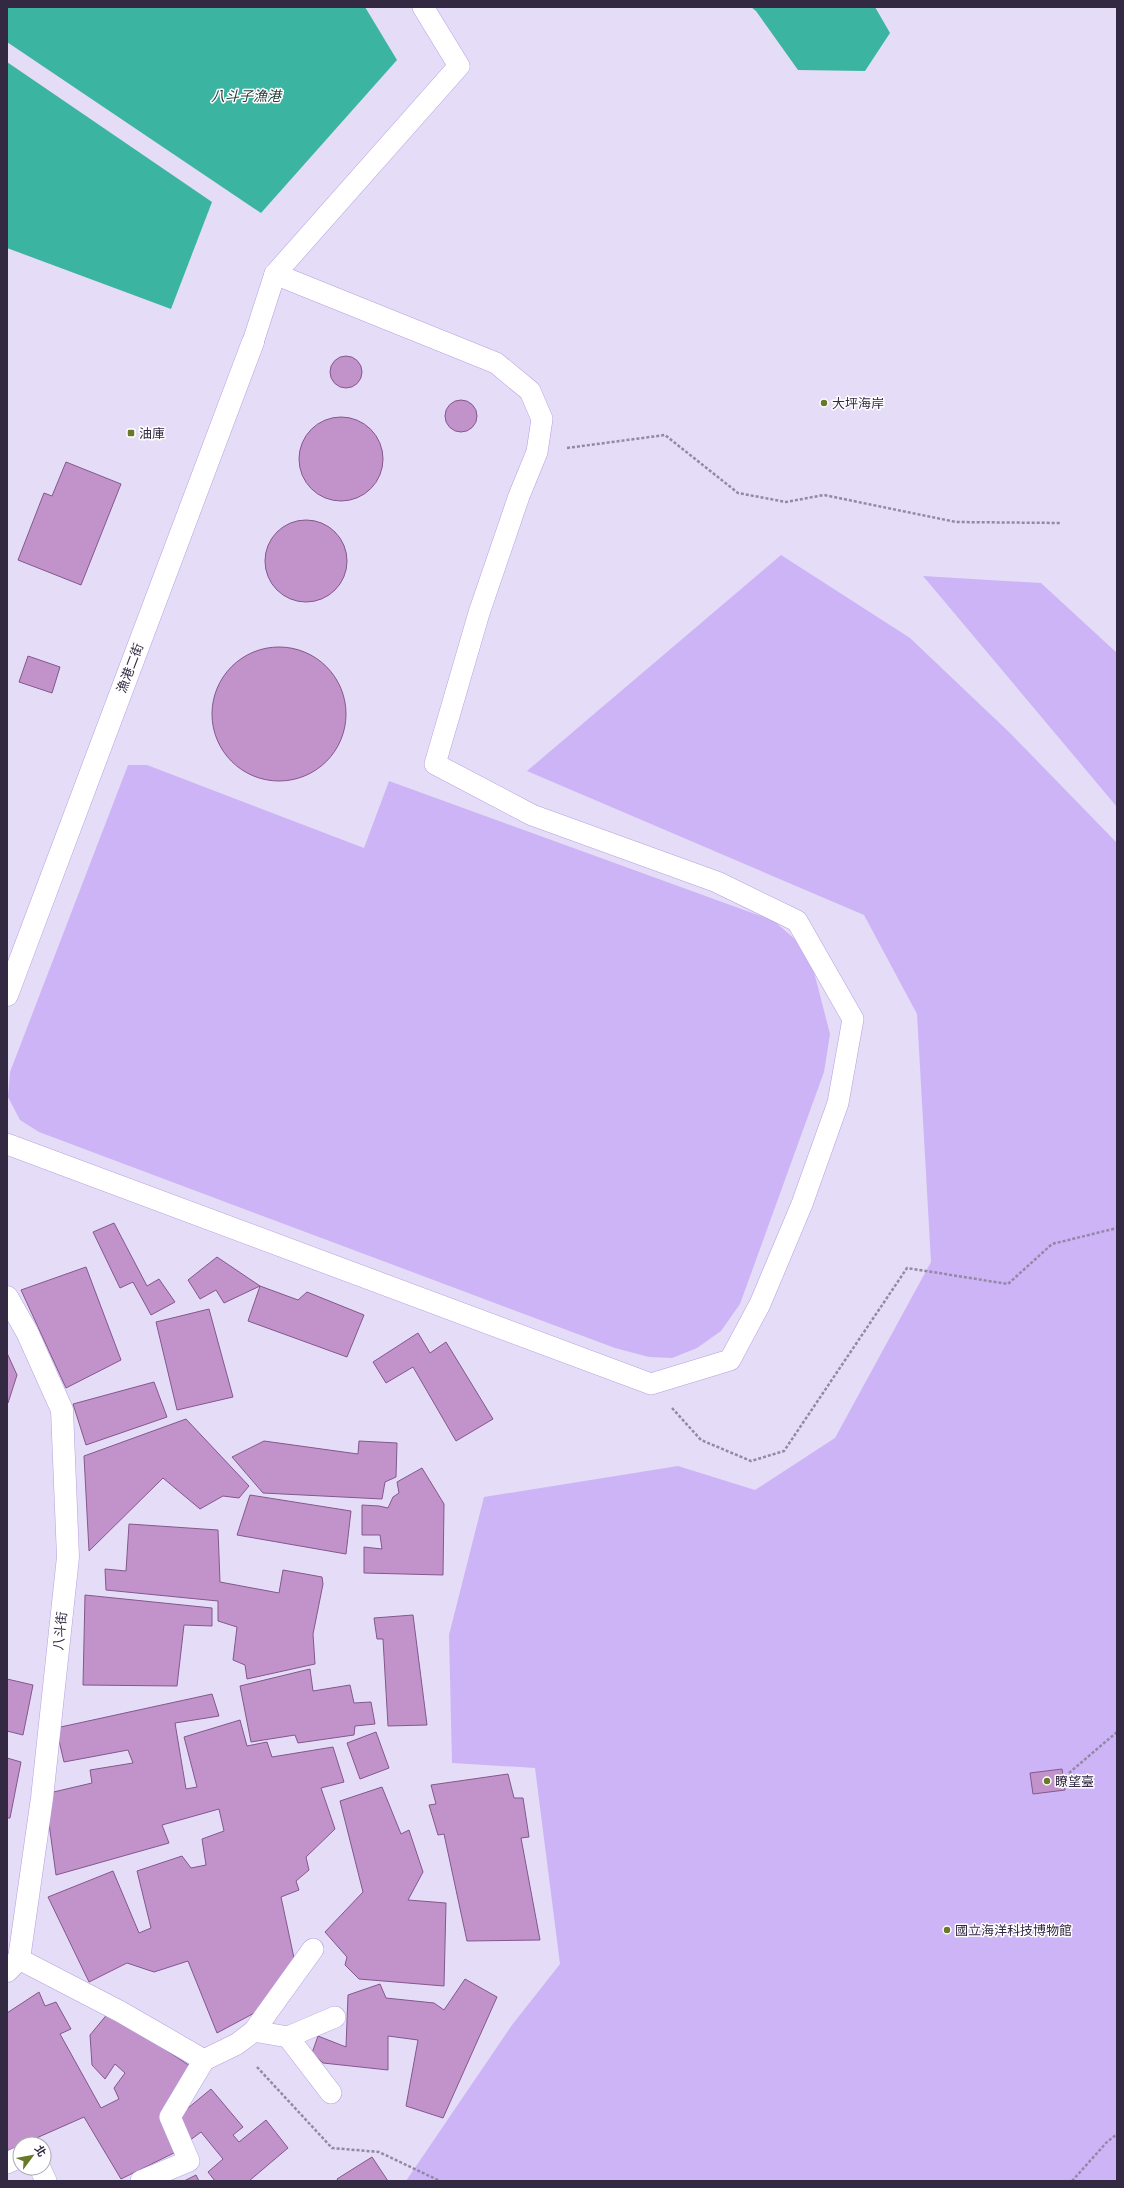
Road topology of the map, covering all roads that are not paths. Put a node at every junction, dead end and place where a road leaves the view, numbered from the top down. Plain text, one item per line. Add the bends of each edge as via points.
1 (423, 7) edge
2 (275, 274) junction
3 (253, 342) joint
4 (7, 995) edge
5 (7, 1144) edge
6 (7, 1297) edge
7 (313, 1949) dead end
8 (13, 1965) edge
9 (335, 2016) dead end
10 (254, 2031) junction
11 (288, 2037) junction
12 (204, 2060) junction
13 (331, 2093) dead end
14 (140, 2181) edge

1 - 2 lane via 459,66
2 - 3 lane
2 - 5 lane via 496,363 530,391 542,419 537,452 519,496 479,613 435,764 532,815 717,882 797,922 853,1019 838,1103 802,1204 760,1304 730,1360 651,1384
3 - 4 street, 漁港二街
6 - 8 street, 八斗街 via 62,1410 68,1557 42,1798
7 - 10 lane
8 - 12 lane via 121,2012
9 - 11 lane
10 - 11 lane
10 - 12 lane via 237,2044
11 - 13 lane
12 - 14 lane via 170,2117 189,2161

